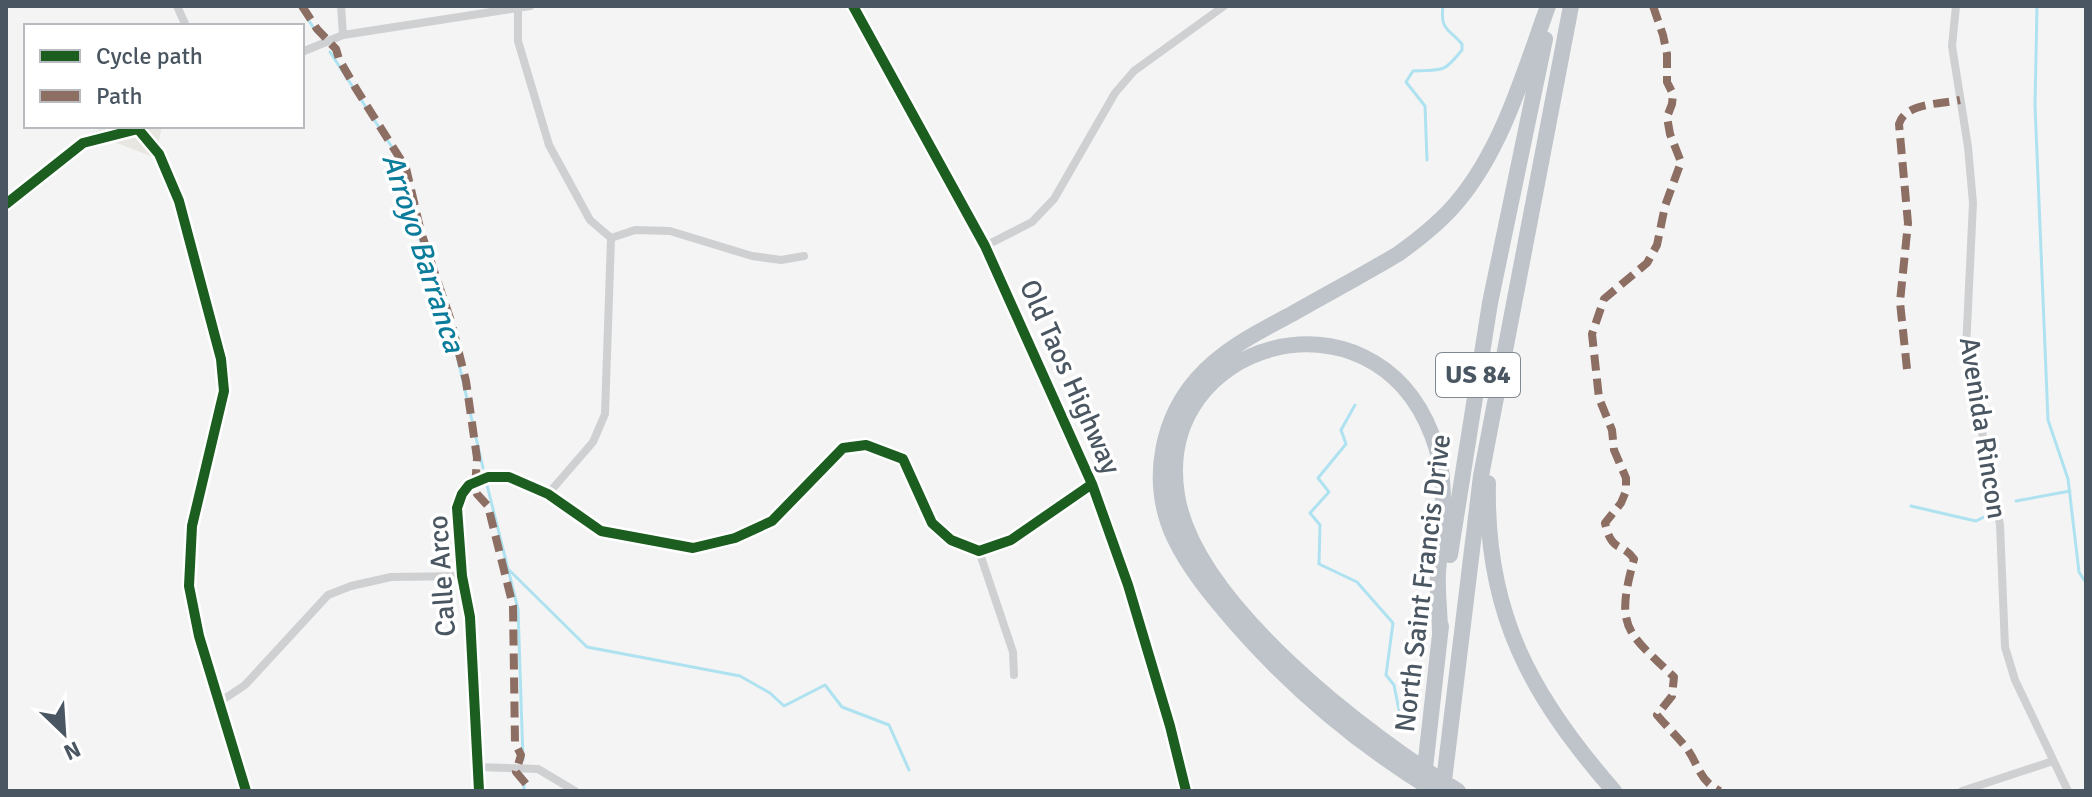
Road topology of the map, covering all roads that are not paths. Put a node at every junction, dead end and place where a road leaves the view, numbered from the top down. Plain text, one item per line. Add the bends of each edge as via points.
1 (341, 6) edge
2 (530, 6) edge
3 (853, 6) edge
4 (1224, 6) edge
5 (1550, 6) edge
6 (1571, 6) edge
7 (1956, 6) edge
8 (518, 7) edge
9 (343, 35) junction
10 (304, 51) edge
11 (136, 128) edge
12 (141, 128) edge
13 (6, 204) edge
14 (611, 238) junction
15 (985, 246) junction
16 (804, 256) dead end
17 (1489, 429) junction
18 (1092, 484) junction
19 (548, 494) junction
20 (979, 551) junction
21 (462, 576) junction
22 (1440, 633) junction
23 (1014, 675) dead end
24 (221, 701) junction
25 (2053, 761) junction
26 (476, 767) junction
27 (246, 791) edge
28 (479, 791) edge
29 (575, 791) edge
30 (1186, 791) edge
31 (1423, 791) edge
32 (1435, 791) edge
33 (1443, 791) edge
34 (1458, 791) edge
35 (1614, 791) edge
36 (1962, 791) edge
37 (2068, 791) edge

1 - 9 street
2 - 8 street
3 - 15 street, Old Taos Highway
4 - 15 street via 1134,71 1115,93 1054,199 1032,222
5 - 22 highway, North Saint Francis Drive / US 84 via 1490,303
5 - 32 highway via 1491,150 1458,201 1398,254 1215,362 1183,397 1162,453 1161,493 1169,524 1208,590 1305,694 1376,753
6 - 17 highway, North Saint Francis Drive / US 84
7 - 25 street, Avenida Rincon via 1952,46 1973,203 1966,357 2000,525 2005,647
8 - 9 street
8 - 14 street via 518,41 549,145 590,220
9 - 10 street
11 - 13 street via 83,143
12 - 24 street via 159,154 179,201 221,359 224,391 192,526 189,586
14 - 16 street via 635,230 670,231 752,256
14 - 19 street via 605,414 593,442
15 - 18 street, Old Taos Highway
17 - 33 highway, North Saint Francis Drive / US 84
17 - 35 highway via 1489,535 1509,627 1554,717
18 - 20 street via 1011,540
18 - 30 street, Old Taos Highway via 1128,585
19 - 20 street, Calle Arco via 601,531 693,548 735,538 772,521 843,448 866,445 903,459 932,523 951,540
19 - 21 street, Calle Arco via 509,477 488,477 469,485 457,508
20 - 23 street via 1013,652
21 - 24 street via 391,577 328,595 245,685
21 - 26 street, Calle Arco via 470,617
22 - 31 highway, North Saint Francis Drive / US 84
22 - 34 highway via 1441,468 1433,435 1410,393 1379,365 1328,345 1270,348 1224,372 1194,406 1175,464 1180,511 1201,557 1236,604 1307,680 1366,730
24 - 27 street
25 - 36 street
25 - 37 street, Avenida Rincon
26 - 28 street, Calle Arco
26 - 29 street via 538,769

